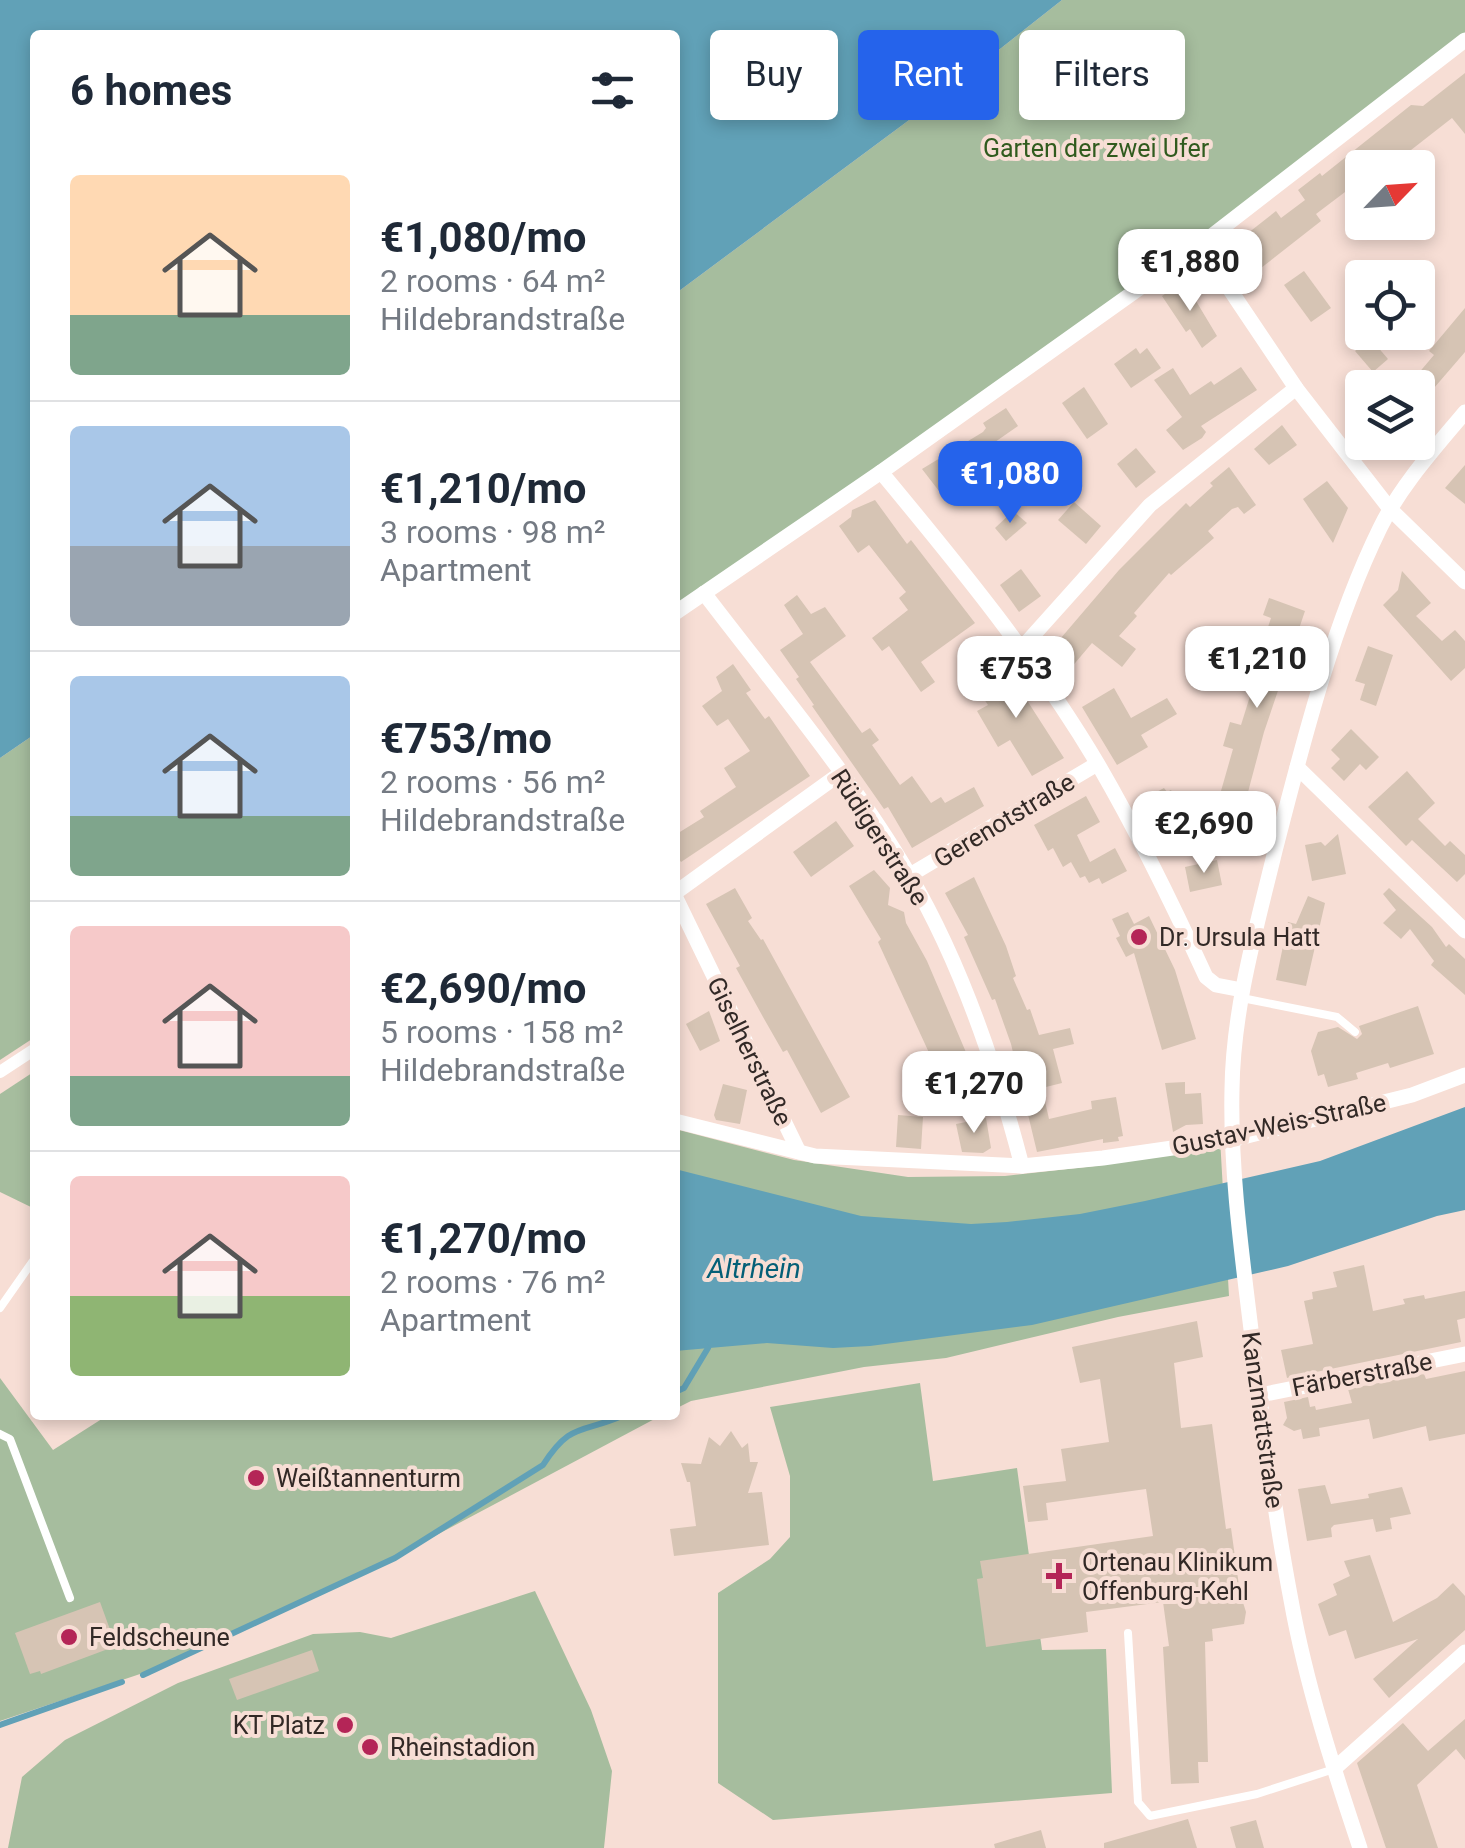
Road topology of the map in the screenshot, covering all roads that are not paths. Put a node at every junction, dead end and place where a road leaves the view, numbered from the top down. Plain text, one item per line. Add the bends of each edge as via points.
1 (1465, 40) edge
2 (1200, 245) junction
3 (1296, 388) junction
4 (1465, 412) edge
5 (881, 472) junction
6 (1390, 510) junction
7 (1465, 582) edge
8 (704, 593) junction
9 (680, 610) edge
10 (1020, 650) junction
11 (1098, 764) junction
12 (1296, 767) junction
13 (841, 773) junction
14 (910, 875) junction
15 (680, 891) edge
16 (680, 905) edge
17 (1465, 931) edge
18 (1242, 994) junction
19 (1355, 1032) dead end
20 (30, 1052) edge
21 (0, 1072) edge
22 (1465, 1074) edge
23 (680, 1122) edge
24 (1235, 1139) junction
25 (799, 1152) junction
26 (1022, 1166) junction
27 (30, 1265) edge
28 (0, 1308) edge
29 (1465, 1354) edge
30 (1260, 1395) junction
31 (0, 1434) edge
32 (70, 1598) dead end
33 (1128, 1632) dead end
34 (1465, 1652) edge
35 (1334, 1769) junction
36 (1360, 1848) edge

1 - 2 street
2 - 3 street
2 - 5 street
3 - 6 street
3 - 10 street via 1150,505
4 - 6 street, Kanzmattstraße
5 - 8 street
5 - 10 street
6 - 7 street
6 - 12 street, Kanzmattstraße via 1353,593
8 - 9 street
8 - 13 street, Rüdigerstraße
10 - 11 street
11 - 14 street, Gerenotstraße
11 - 18 street via 1206,977
12 - 17 street
12 - 18 street, Kanzmattstraße
13 - 14 street, Rüdigerstraße
13 - 15 street
14 - 26 street, Rüdigerstraße via 995,1065
16 - 25 street, Giselherstraße
18 - 19 lane via 1337,1017
18 - 24 street, Kanzmattstraße via 1232,1088
20 - 21 street
22 - 24 street, Gustav-Weis-Straße
23 - 25 street, Gustav-Weis-Straße
24 - 26 street, Gustav-Weis-Straße
24 - 30 street, Kanzmattstraße
25 - 26 street, Gustav-Weis-Straße
27 - 28 lane
29 - 30 street, Färberstraße
30 - 35 street, Kanzmattstraße via 1291,1605
31 - 32 lane via 10,1439 26,1476
33 - 35 lane via 1138,1802 1150,1816 1257,1794
34 - 35 street
35 - 36 street, Kanzmattstraße

